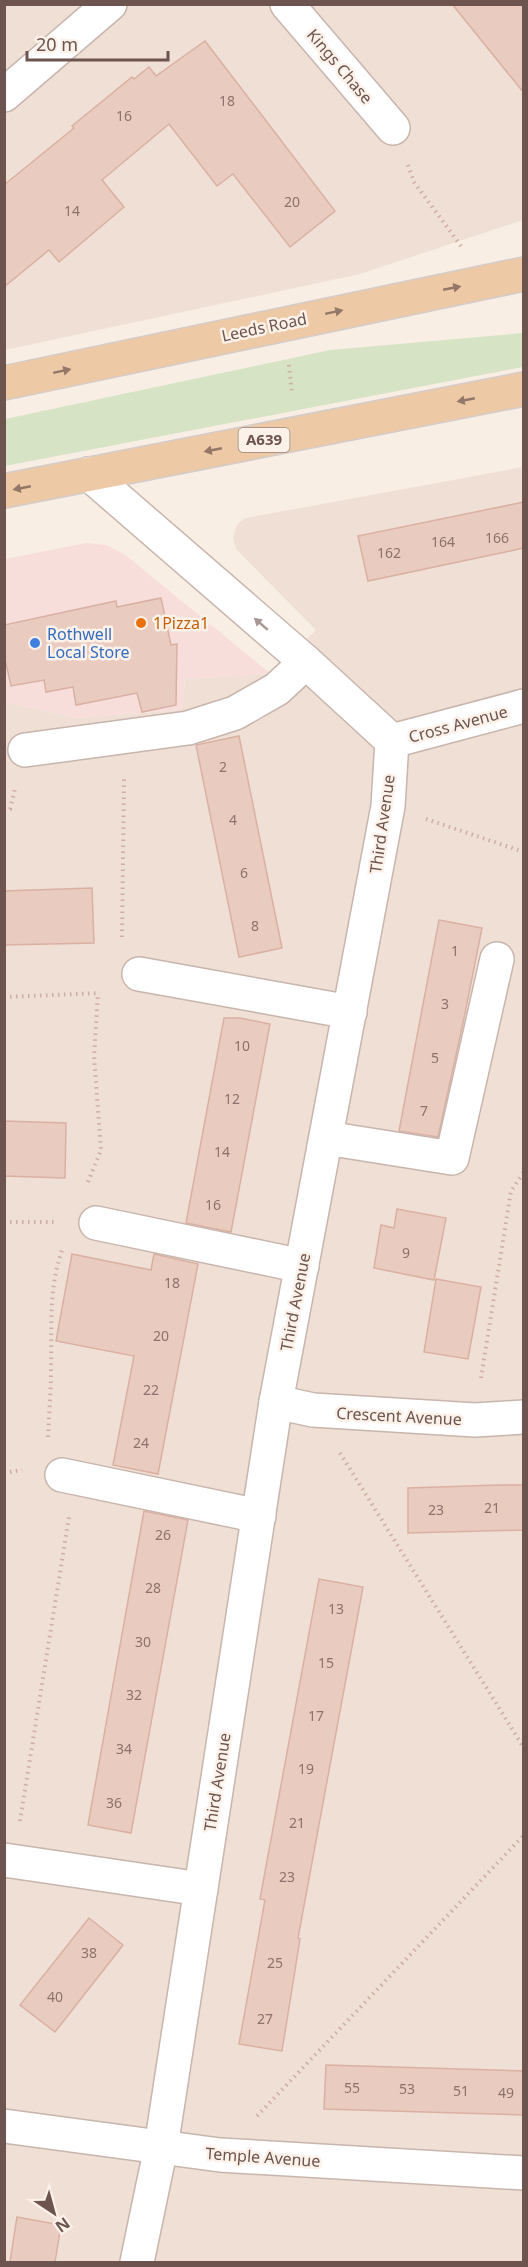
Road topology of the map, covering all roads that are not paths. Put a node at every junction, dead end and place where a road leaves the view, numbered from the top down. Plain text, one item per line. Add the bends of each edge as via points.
1 (110, 4) edge
2 (287, 4) edge
3 (4, 94) edge
4 (393, 129) dead end
5 (524, 274) edge
6 (4, 383) edge
7 (524, 389) edge
8 (89, 474) junction
9 (4, 491) edge
10 (306, 662) junction
11 (524, 706) edge
12 (392, 741) junction
13 (25, 750) dead end
14 (497, 959) dead end
15 (139, 974) dead end
16 (350, 1012) junction
17 (326, 1138) junction
18 (96, 1223) road end
19 (302, 1266) junction
20 (276, 1402) junction
21 (524, 1417) edge
22 (69, 1477) road end
23 (259, 1516) junction
24 (9, 1860) edge
25 (201, 1889) junction
26 (4, 2126) edge
27 (161, 2147) junction
28 (524, 2173) edge
29 (137, 2262) edge

1 - 3 street
2 - 4 street, Kings Chase
6 -> 5 main road, Leeds Road
7 -> 8 main road, A639
8 -> 9 main road, A639
10 -> 8 street
10 - 12 street
10 - 13 street via 277,689 235,713 188,728
11 - 12 street, Cross Avenue
12 - 16 street, Third Avenue via 388,806
14 - 17 street via 452,1158
15 - 16 street
16 - 17 street, Third Avenue
17 - 19 street, Third Avenue
18 - 19 street
19 - 20 street, Third Avenue
20 - 21 street, Crescent Avenue via 313,1410 475,1420
20 - 23 street, Third Avenue
22 - 23 street
23 - 25 street, Third Avenue
24 - 25 street
25 - 27 street, Third Avenue
26 - 27 street, Temple Avenue
27 - 28 street, Temple Avenue via 220,2155
27 - 29 street, Third Avenue

